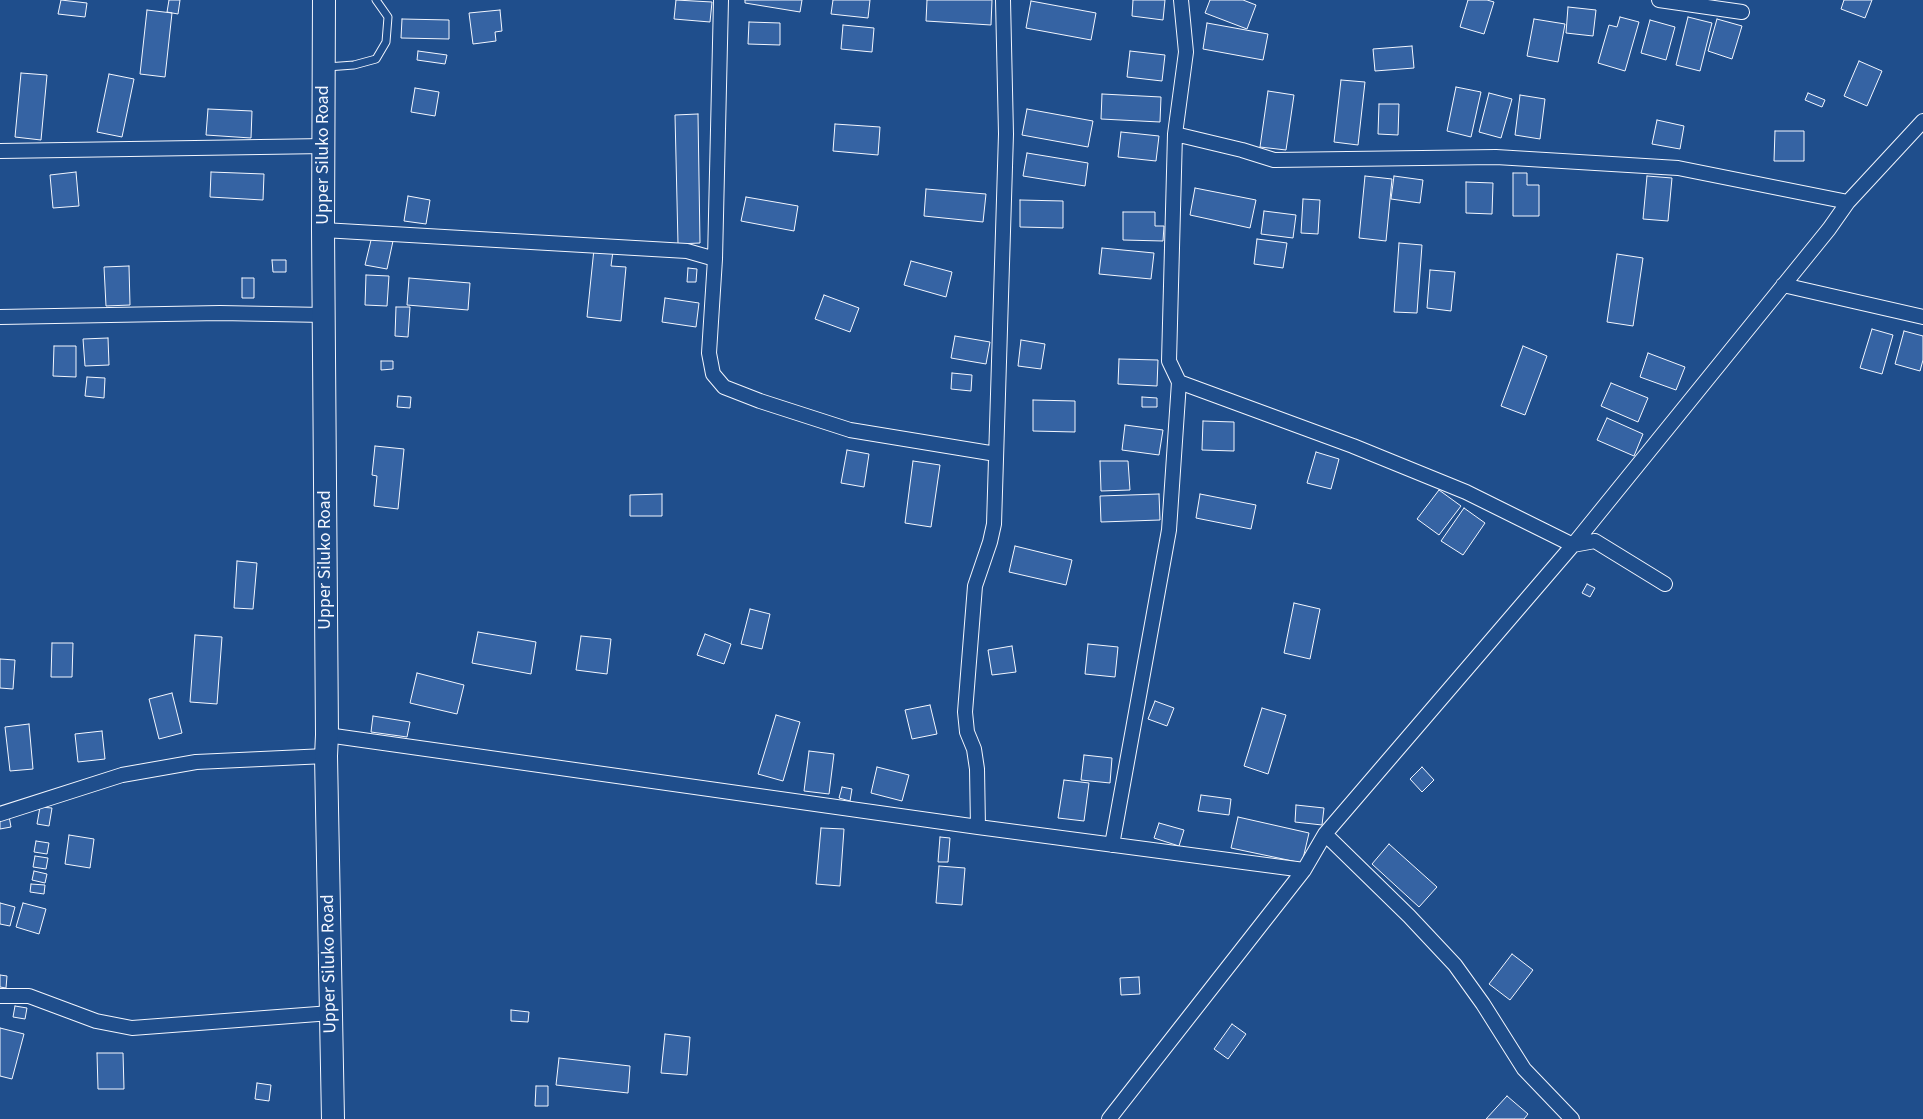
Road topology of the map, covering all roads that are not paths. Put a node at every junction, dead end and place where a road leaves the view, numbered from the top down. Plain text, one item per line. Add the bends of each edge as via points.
1 (324, 0) edge
2 (376, 0) edge
3 (721, 0) edge
4 (1003, 0) edge
5 (1181, 0) edge
6 (1659, 0) edge
7 (1742, 12) dead end
8 (324, 67) junction
9 (1923, 121) edge
10 (1175, 134) junction
11 (325, 146) junction
12 (0, 151) edge
13 (1848, 202) junction
14 (323, 230) junction
15 (714, 260) junction
16 (1783, 285) junction
17 (324, 316) junction
18 (0, 317) edge
19 (1923, 317) edge
20 (1179, 382) junction
21 (996, 454) junction
22 (1573, 545) junction
23 (1666, 584) dead end
24 (326, 745) junction
25 (0, 814) edge
26 (978, 827) junction
27 (1325, 834) junction
28 (1112, 845) junction
29 (1304, 870) junction
30 (0, 996) edge
31 (331, 1013) junction
32 (332, 1119) edge
33 (1109, 1119) edge
34 (1572, 1119) edge

1 - 8 main road, Upper Siluko Road
2 - 8 lane via 388,16 386,42 376,59 354,65
3 - 15 street
4 - 21 street via 1006,134
5 - 10 street via 1186,52
6 - 7 street
8 - 11 main road, Upper Siluko Road
9 - 13 street
10 - 13 street via 1274,160 1496,157 1678,168
10 - 20 street via 1168,361
11 - 12 street
11 - 14 main road, Upper Siluko Road
13 - 16 street
14 - 15 street via 687,252
14 - 17 main road, Upper Siluko Road
15 - 21 street via 710,353 713,374 724,387 850,430
16 - 19 street
16 - 22 street
17 - 18 street via 220,313
17 - 24 main road, Upper Siluko Road
20 - 22 street via 1354,446 1466,492
20 - 28 street via 1168,530
21 - 26 street via 994,524 975,586 965,712 967,732 974,749
22 - 23 street via 1595,542
22 - 27 street
24 - 25 street via 122,775
24 - 26 street
24 - 31 main road, Upper Siluko Road
26 - 28 street
27 - 29 street
27 - 34 street via 1455,965 1524,1069
28 - 29 street
29 - 33 street
30 - 31 street via 29,996 96,1021 132,1028
31 - 32 main road, Upper Siluko Road

